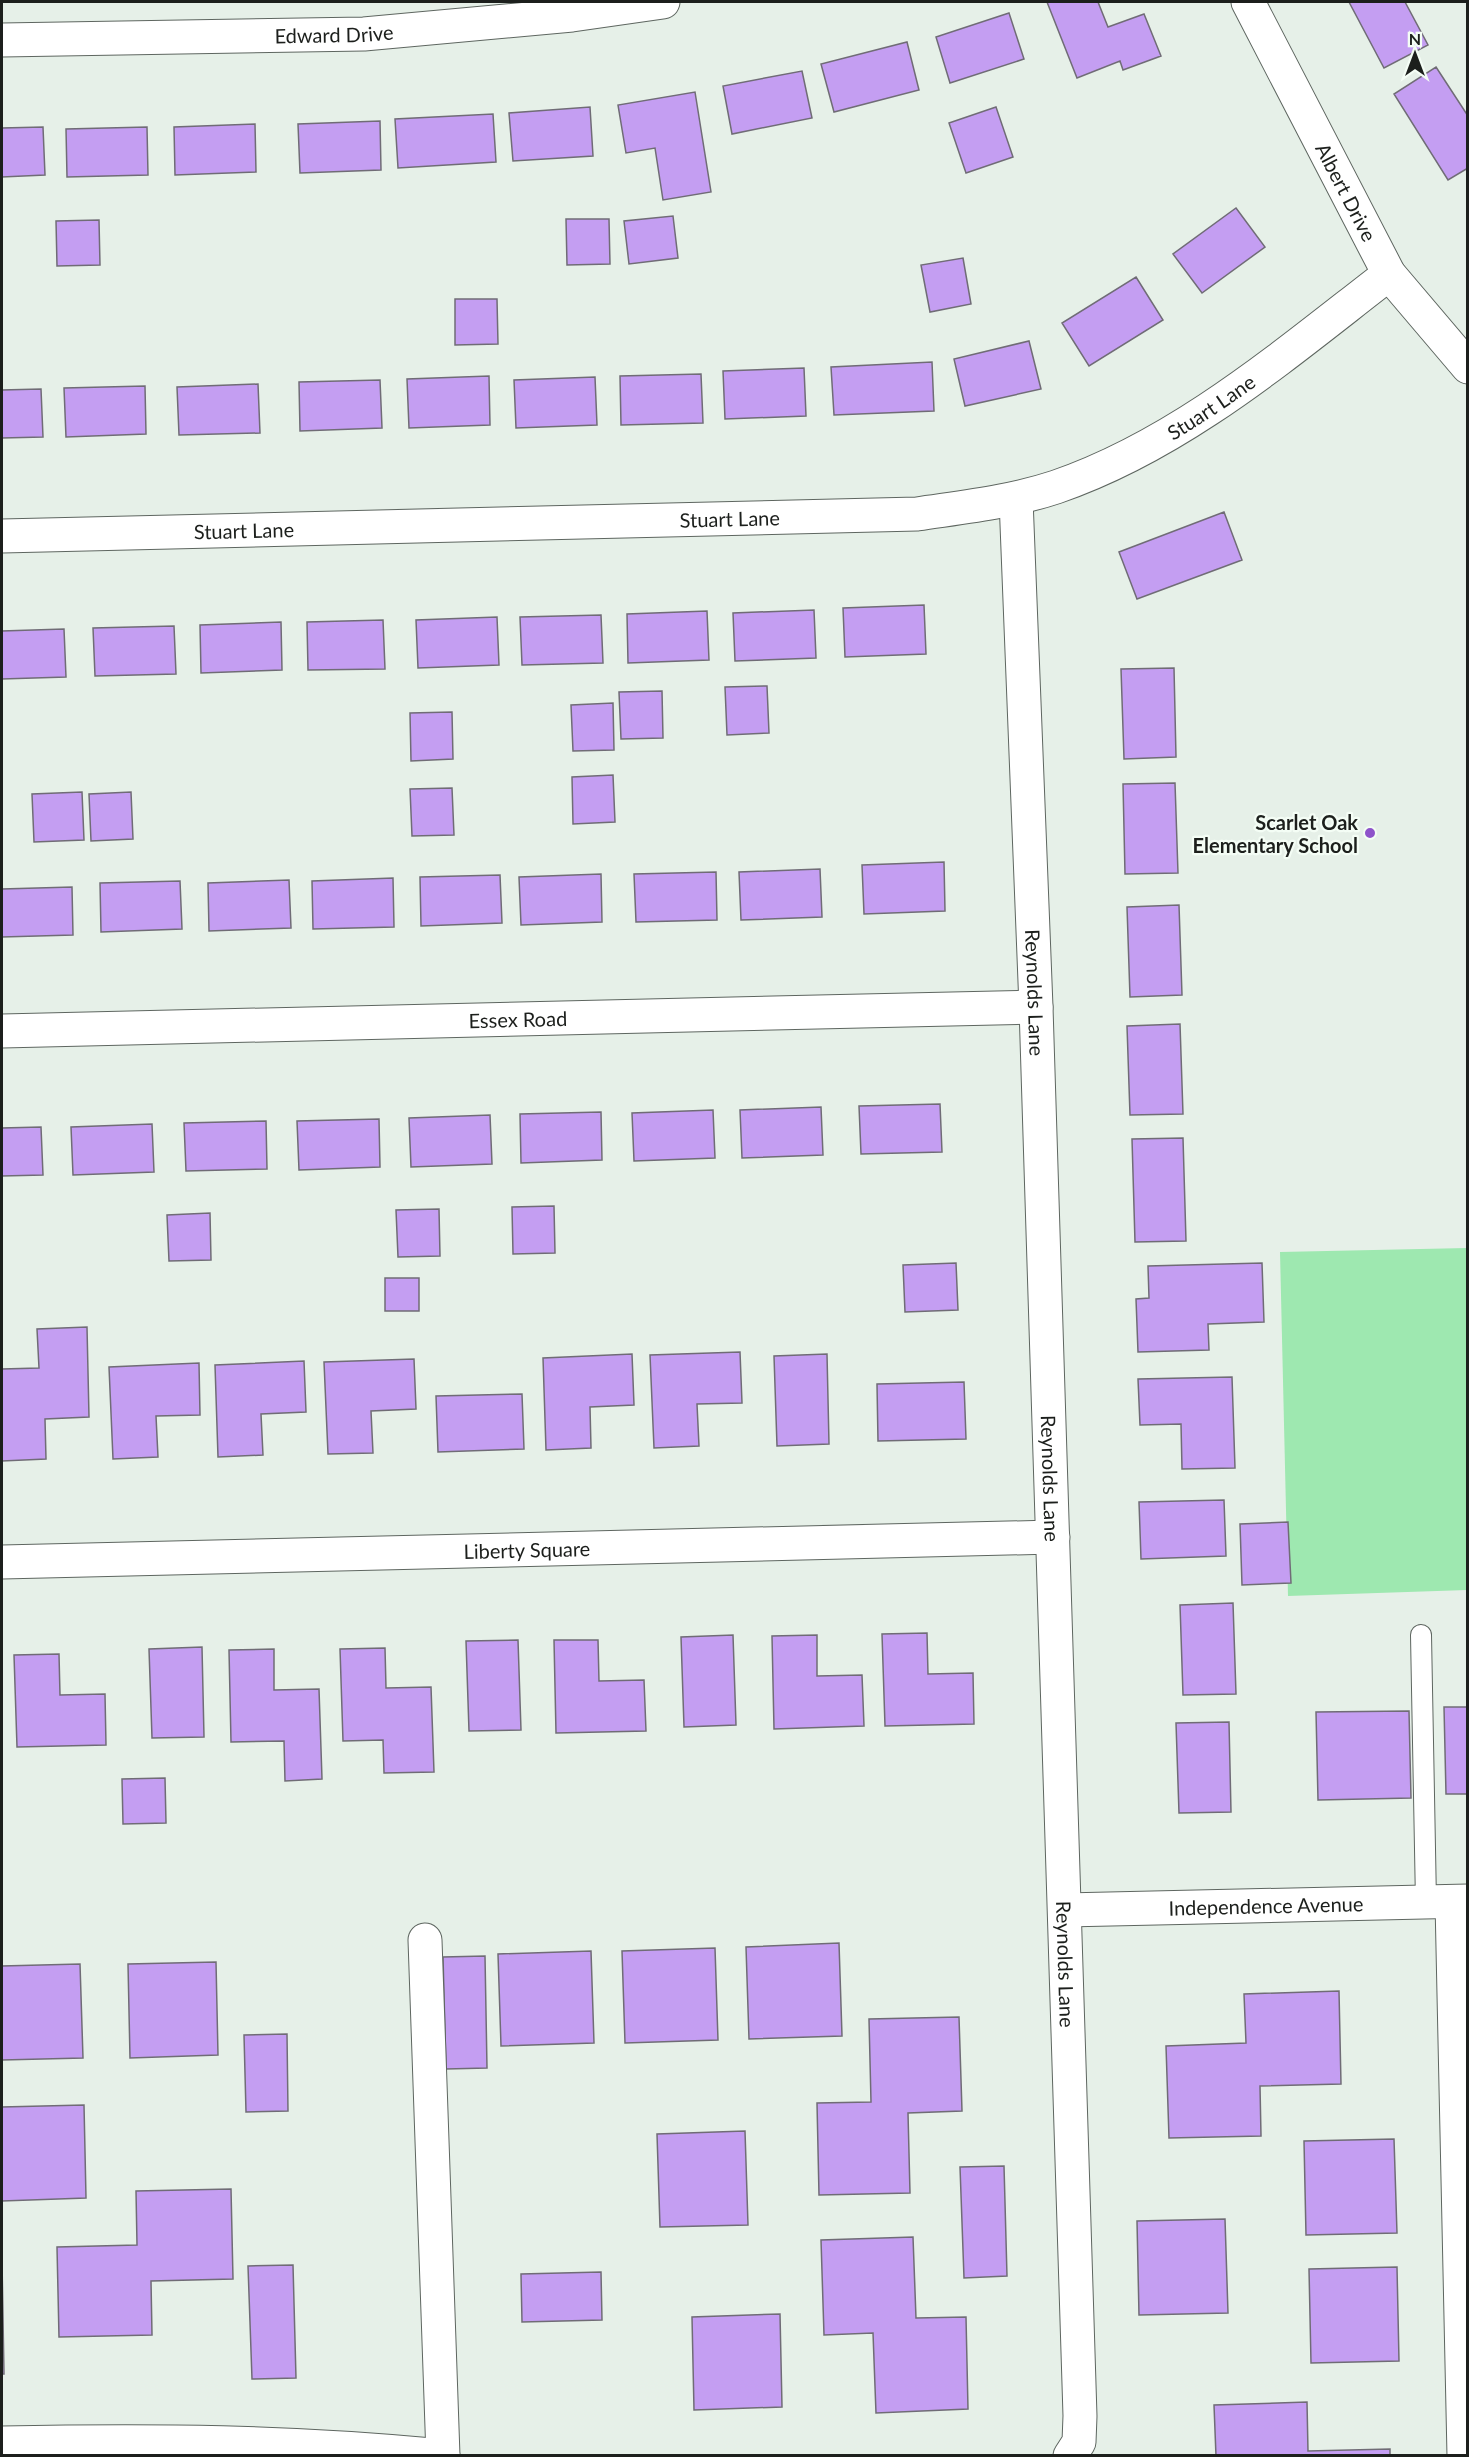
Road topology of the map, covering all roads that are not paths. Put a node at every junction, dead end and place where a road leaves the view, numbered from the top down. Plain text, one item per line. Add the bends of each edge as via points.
1 (663, 2) edge
2 (1248, 2) edge
3 (2, 40) edge
4 (1389, 274) junction
5 (1467, 367) edge
6 (1016, 499) junction
7 (2, 536) edge
8 (1036, 1007) junction
9 (2, 1031) edge
10 (1053, 1537) junction
11 (2, 1562) edge
12 (1421, 1635) dead end
13 (1449, 1902) edge
14 (1065, 1910) junction
15 (425, 1940) dead end
16 (2, 2443) edge
17 (320, 2450) edge
18 (443, 2455) edge
19 (1070, 2456) edge
20 (1464, 2456) edge

1 - 3 street, Edward Drive via 572,15 364,34
2 - 4 street, Albert Drive
4 - 5 street, Albert Drive
4 - 6 street, Stuart Lane via 1183,426 1110,465
6 - 7 street, Stuart Lane via 917,514
6 - 8 street, Reynolds Lane
8 - 9 street, Essex Road
8 - 10 street, Reynolds Lane
10 - 11 street, Liberty Square
10 - 14 street, Reynolds Lane
12 - 13 lane
13 - 14 street, Independence Avenue
13 - 20 street
14 - 19 street, Reynolds Lane via 1080,2416 1079,2442
15 - 18 street
16 - 17 street via 128,2440
17 - 18 street

